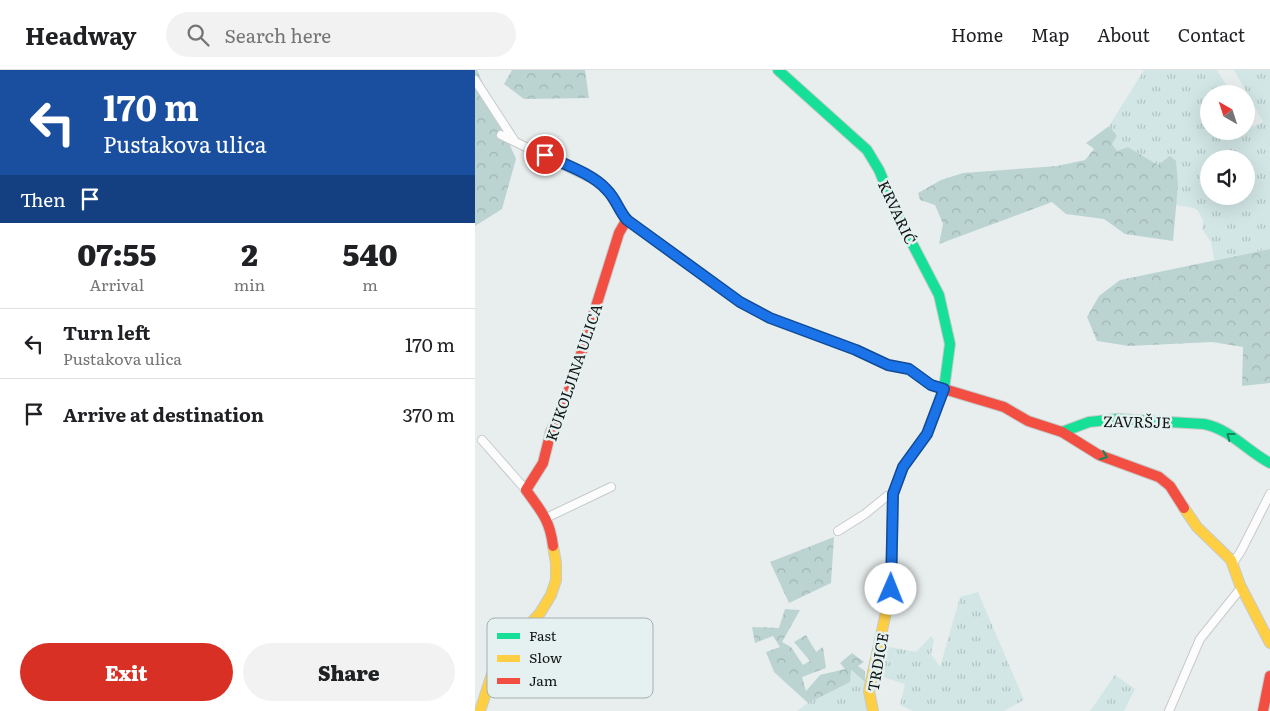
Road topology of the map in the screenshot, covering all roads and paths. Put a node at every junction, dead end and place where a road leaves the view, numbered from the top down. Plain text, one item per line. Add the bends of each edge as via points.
1 (778, 70) edge
2 (475, 80) edge
3 (501, 135) dead end
4 (513, 140) junction
5 (627, 220) junction
6 (944, 389) junction
7 (1062, 432) junction
8 (482, 440) dead end
9 (1270, 463) edge
10 (611, 487) dead end
11 (526, 490) junction
12 (893, 494) junction
13 (1270, 494) edge
14 (546, 518) junction
15 (838, 531) dead end
16 (1233, 563) junction
17 (1241, 588) junction
18 (535, 618) edge
19 (1270, 643) edge
20 (1270, 676) edge
21 (487, 690) edge
22 (481, 711) edge
23 (873, 711) edge
24 (1169, 711) edge
25 (1263, 711) edge

1 - 6 street, KRVARIĆ via 867,150 879,170 901,222 939,294 950,344
2 - 4 street
3 - 4 street
4 - 5 street via 598,182 609,191
5 - 6 street via 759,313 888,365 909,369 931,385
5 - 11 street, KUKOLJINA ULICA via 619,233 543,463
6 - 7 street via 999,405 1028,421
6 - 12 street, TRDICE via 927,434 903,467
9 -> 7 street, ZAVRŠJE via 1220,429 1197,423 1122,419 1075,425
7 -> 16 street via 1099,454 1166,482 1198,528
8 - 11 street
10 - 14 street
11 - 14 street
12 - 15 street
12 - 23 street, TRDICE via 891,589 869,691
13 - 16 street
14 - 18 street via 556,563 554,587
16 - 17 street
17 - 19 street
17 - 24 street via 1200,639
20 - 25 street
21 - 22 street

